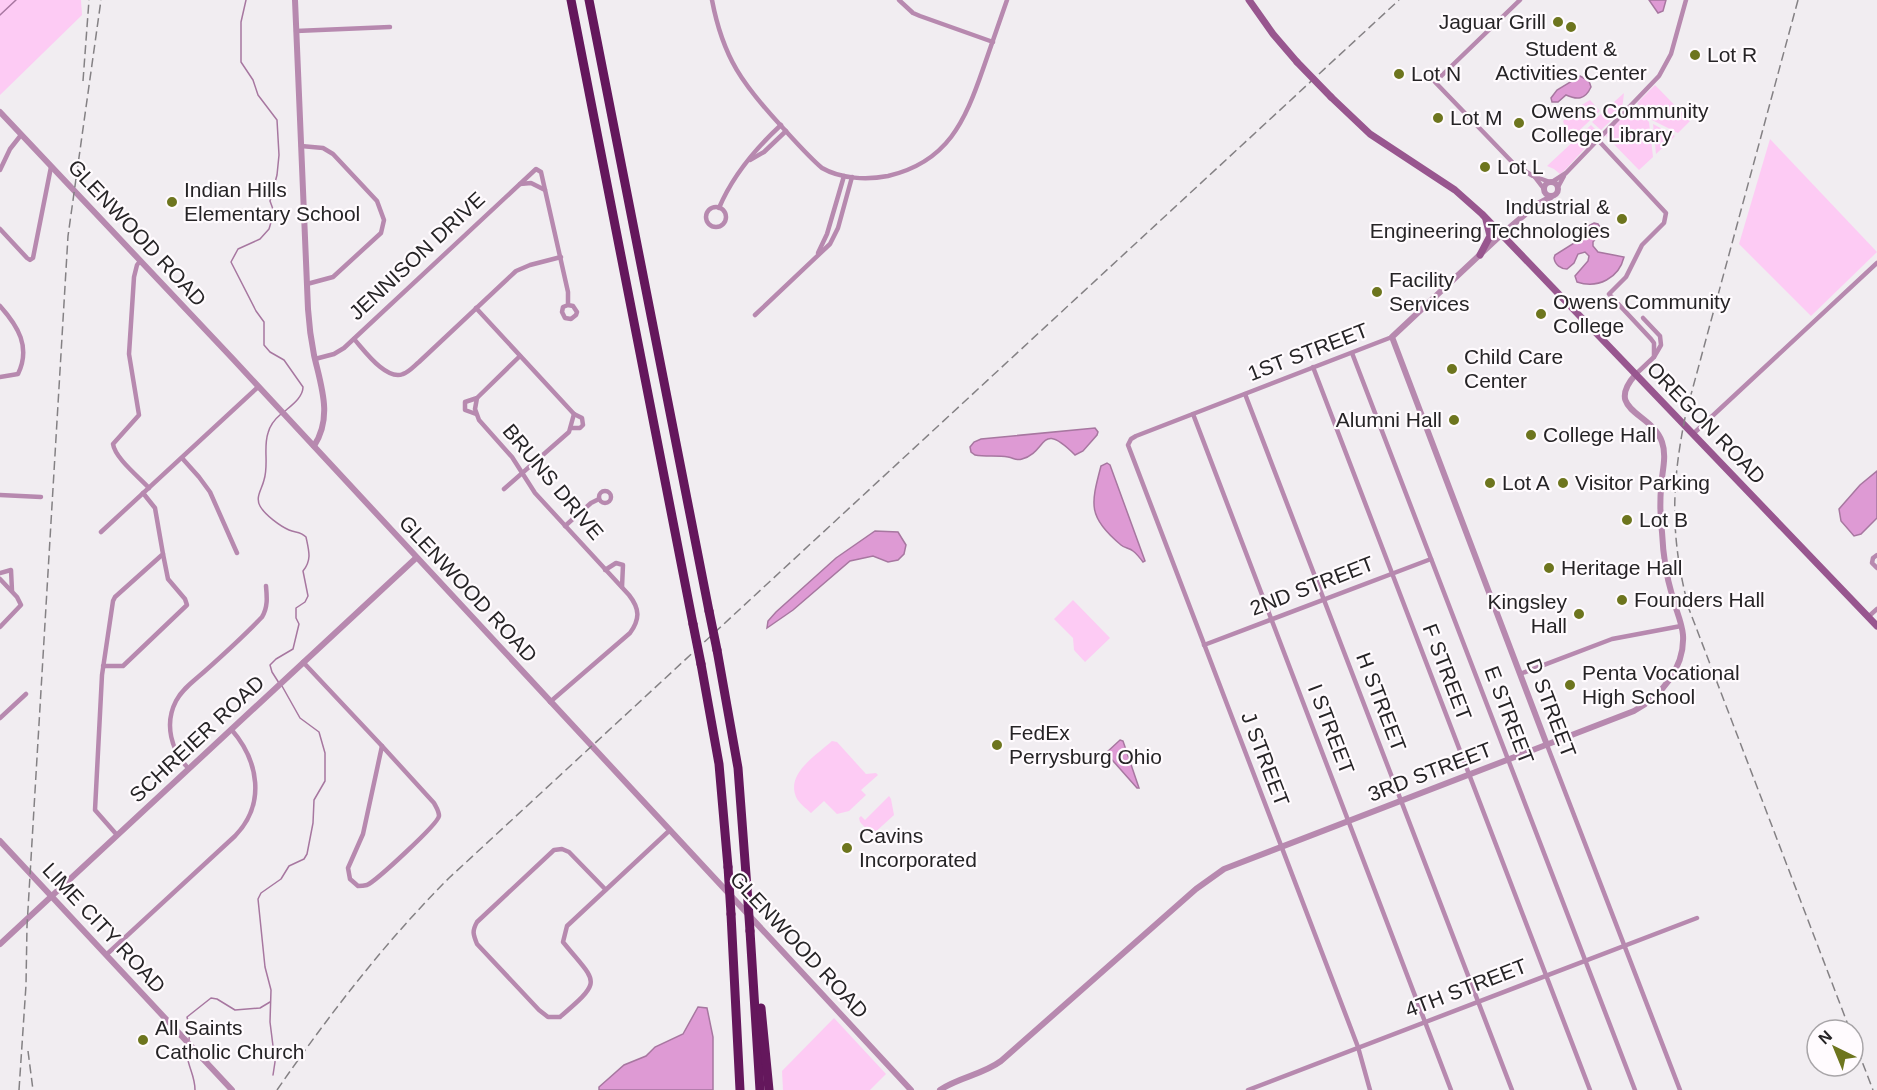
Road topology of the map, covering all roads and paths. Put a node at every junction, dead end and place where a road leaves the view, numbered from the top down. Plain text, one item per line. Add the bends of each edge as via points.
1 (295, 0) edge
2 (571, 0) edge
3 (589, 0) edge
4 (712, 0) edge
5 (899, 0) edge
6 (1007, 0) edge
7 (1249, 0) edge
8 (1520, 0) edge
9 (1686, 0) edge
10 (390, 27) dead end
11 (296, 31) junction
12 (993, 42) junction
13 (0, 112) edge
14 (781, 125) junction
15 (786, 131) junction
16 (21, 135) junction
17 (1597, 140) junction
18 (301, 146) junction
19 (750, 160) junction
20 (51, 167) junction
21 (0, 170) edge
22 (1566, 173) junction
23 (848, 176) junction
24 (1534, 176) junction
25 (1551, 182) junction
26 (517, 185) junction
27 (1558, 187) junction
28 (545, 190) junction
29 (1544, 190) junction
30 (1551, 197) junction
31 (1536, 206) junction
32 (719, 208) junction
33 (1485, 218) junction
34 (0, 229) edge
35 (1502, 234) junction
36 (1480, 255) junction
37 (561, 257) junction
38 (140, 261) junction
39 (813, 261) junction
40 (1877, 263) edge
41 (307, 284) junction
42 (568, 305) dead end
43 (0, 306) edge
44 (476, 308) junction
45 (755, 315) dead end
46 (1643, 318) dead end
47 (1392, 337) junction
48 (354, 339) junction
49 (1352, 352) junction
50 (520, 356) junction
51 (1654, 357) junction
52 (315, 359) junction
53 (1313, 368) junction
54 (1636, 374) junction
55 (0, 377) edge
56 (258, 387) junction
57 (1245, 394) junction
58 (477, 398) junction
59 (476, 414) junction
60 (574, 414) junction
61 (1192, 414) junction
62 (572, 428) junction
63 (1693, 434) junction
64 (1129, 441) joint
65 (314, 446) junction
66 (182, 458) junction
67 (522, 474) junction
68 (149, 488) junction
69 (504, 489) dead end
70 (143, 493) junction
71 (0, 495) edge
72 (41, 497) dead end
73 (599, 499) dead end
74 (565, 526) junction
75 (101, 532) dead end
76 (237, 553) dead end
77 (163, 554) junction
78 (1877, 555) edge
79 (416, 558) junction
80 (1431, 559) junction
81 (1877, 568) edge
82 (605, 570) junction
83 (0, 573) edge
84 (1392, 573) junction
85 (0, 579) edge
86 (266, 586) dead end
87 (622, 587) junction
88 (12, 591) junction
89 (1324, 599) junction
90 (1877, 609) edge
91 (1271, 620) junction
92 (1874, 621) edge
93 (1681, 626) junction
94 (0, 627) edge
95 (1204, 645) junction
96 (303, 662) junction
97 (103, 666) junction
98 (1520, 674) junction
99 (26, 694) dead end
100 (550, 702) junction
101 (0, 718) edge
102 (231, 729) junction
103 (1547, 744) junction
104 (382, 746) junction
105 (1508, 760) junction
106 (189, 769) junction
107 (1469, 775) junction
108 (1402, 801) junction
109 (1348, 821) junction
110 (670, 830) junction
111 (117, 835) junction
112 (0, 841) edge
113 (1281, 847) junction
114 (606, 890) junction
115 (51, 896) junction
116 (1697, 918) dead end
117 (0, 944) edge
118 (1625, 945) junction
119 (106, 955) junction
120 (752, 959) junction
121 (1585, 961) junction
122 (1546, 976) junction
123 (1479, 1001) junction
124 (1425, 1022) junction
125 (1358, 1047) junction
126 (232, 1090) edge
127 (738, 1090) edge
128 (760, 1090) edge
129 (769, 1090) edge
130 (910, 1090) edge
131 (940, 1090) edge
132 (1248, 1090) edge
133 (1370, 1090) edge
134 (1451, 1090) edge
135 (1512, 1090) edge
136 (1590, 1090) edge
137 (1635, 1090) edge
138 (1680, 1090) edge

1 - 11 street
2 - 127 highway, bridge via 718,764 731,914
3 - 120 highway, bridge via 738,768
4 - 14 street via 734,67 751,93
5 - 12 street via 912,13
6 - 12 street
7 - 33 main road, OREGON ROAD, bridge via 1297,62 1370,134 1455,190
8 - 24 street via 1435,82 1510,160
9 - 17 street via 1671,54 1659,76
10 - 11 street
11 - 18 street
12 - 23 street via 967,113 943,147 904,171 883,177
13 - 16 street, GLENWOOD ROAD
14 - 15 street
14 - 19 street via 757,147
15 - 19 street
15 - 23 street via 822,168
16 - 20 street, GLENWOOD ROAD
16 - 21 street
17 - 22 street
17 - 51 street via 1666,213 1664,223 1642,245 1626,277 1609,294 1654,343
18 - 41 street
18 - 41 street via 333,153 377,201 384,220 381,233 333,278
19 - 32 street
20 - 34 street via 33,258 27,258
20 - 38 street, GLENWOOD ROAD
22 - 25 street
22 - 27 street
23 - 39 street
23 - 39 street via 835,236
24 - 25 street
24 - 29 street
25 - 27 street
25 - 29 street
26 - 28 street via 531,183
26 - 28 street, JENNISON DRIVE via 537,168
26 - 48 street, JENNISON DRIVE
27 - 30 street via 1558,193
28 - 37 street
29 - 30 street
29 - 31 street
30 - 31 street
31 - 35 street, 1ST STREET
32 - 32 street via 707,213 712,226 725,222 725,213
33 - 35 main road, OREGON ROAD
33 - 36 main road via 1490,237
35 - 36 street, 1ST STREET
35 - 54 main road, OREGON ROAD
36 - 47 street, 1ST STREET
37 - 42 street
37 - 44 street via 516,272
38 - 56 street, GLENWOOD ROAD
38 - 68 street via 134,277 129,354 139,415 113,444 115,452
39 - 45 street
40 - 63 street
41 - 52 street
43 - 55 street via 18,327 22,347 18,374
44 - 48 street via 402,375 385,372
44 - 50 street
46 - 51 street via 1662,340
47 - 49 street, 1ST STREET
47 - 98 street, D STREET
48 - 52 street, JENNISON DRIVE via 334,354
49 - 53 street, 1ST STREET
49 - 80 street, E STREET
50 - 58 street
50 - 60 street
51 - 54 street
52 - 65 street via 325,405
53 - 57 street, 1ST STREET
53 - 84 street, F STREET
54 - 63 main road, OREGON ROAD
54 - 93 street, 3RD STREET via 1625,388 1625,400 1631,410 1654,428 1663,447 1662,541
56 - 65 street, GLENWOOD ROAD
56 - 66 street
57 - 61 street, 1ST STREET
57 - 89 street, H STREET
58 - 59 street, BRUNS DRIVE
58 - 59 street, BRUNS DRIVE via 468,399 464,406
59 - 67 street, BRUNS DRIVE
60 - 62 street
60 - 62 street via 582,417 583,425
61 - 64 street, 1ST STREET
61 - 91 street, I STREET
62 - 67 street
63 - 92 main road, OREGON ROAD
64 - 95 street, J STREET via 1128,448
65 - 79 street, GLENWOOD ROAD
66 - 68 street
66 - 76 street via 210,492
67 - 69 street
67 - 74 street, BRUNS DRIVE
68 - 70 street
70 - 75 street
70 - 77 street via 155,508
71 - 72 street
73 - 74 street
74 - 82 street, BRUNS DRIVE
77 - 97 street via 115,597
77 - 97 street via 168,579 187,605 123,666
78 - 81 street via 1872,563
79 - 96 street, SCHREIER ROAD
79 - 100 street, GLENWOOD ROAD
80 - 84 street, 2ND STREET
80 - 105 street, E STREET
82 - 87 street, BRUNS DRIVE
82 - 87 street, BRUNS DRIVE via 616,563 623,565
83 - 88 street via 11,570
84 - 89 street, 2ND STREET
84 - 107 street, F STREET
85 - 88 street
86 - 106 street via 262,617 176,702 171,740 178,757
87 - 100 street, BRUNS DRIVE via 638,609 633,628
88 - 94 street via 21,605
89 - 91 street, 2ND STREET
89 - 108 street, H STREET
90 - 92 street
91 - 95 street, 2ND STREET
91 - 109 street, I STREET
93 - 98 street via 1612,639
93 - 103 street, 3RD STREET via 1676,666 1654,698 1634,711
95 - 113 street, J STREET
96 - 102 street, SCHREIER ROAD
96 - 104 street
97 - 111 street via 95,810
98 - 103 street, D STREET
99 - 101 street
100 - 110 street, GLENWOOD ROAD
102 - 106 street, SCHREIER ROAD
102 - 119 street via 248,753 254,774 254,802 247,822
103 - 105 street, 3RD STREET
103 - 118 street, D STREET
104 - 104 street via 363,834 348,868 350,879 358,886 379,876 439,816 434,802
105 - 107 street, 3RD STREET
105 - 121 street, E STREET
106 - 111 street, SCHREIER ROAD
107 - 108 street, 3RD STREET
107 - 122 street, F STREET
108 - 109 street, 3RD STREET
108 - 123 street, H STREET
109 - 113 street, 3RD STREET
109 - 124 street, I STREET
110 - 114 street
110 - 130 street, GLENWOOD ROAD
111 - 115 street, SCHREIER ROAD
112 - 115 street, LIME CITY ROAD
113 - 125 street, J STREET
113 - 131 street, 3RD STREET via 1216,874 1000,1061
114 - 114 street via 567,926 564,934 563,942 590,974 592,984 587,994 560,1017 548,1017 539,1010 477,944 473,930 477,922 554,850 569,852
115 - 117 street, SCHREIER ROAD
115 - 119 street, LIME CITY ROAD
116 - 118 street, 4TH STREET
118 - 121 street, 4TH STREET
118 - 138 street, D STREET
119 - 126 street, LIME CITY ROAD
120 - 128 highway
120 - 129 highway
121 - 122 street, 4TH STREET
121 - 137 street, E STREET
122 - 123 street, 4TH STREET
122 - 136 street, F STREET
123 - 124 street, 4TH STREET
123 - 135 street, H STREET
124 - 125 street, 4TH STREET
124 - 134 street, I STREET
125 - 132 street, 4TH STREET
125 - 133 street, J STREET

